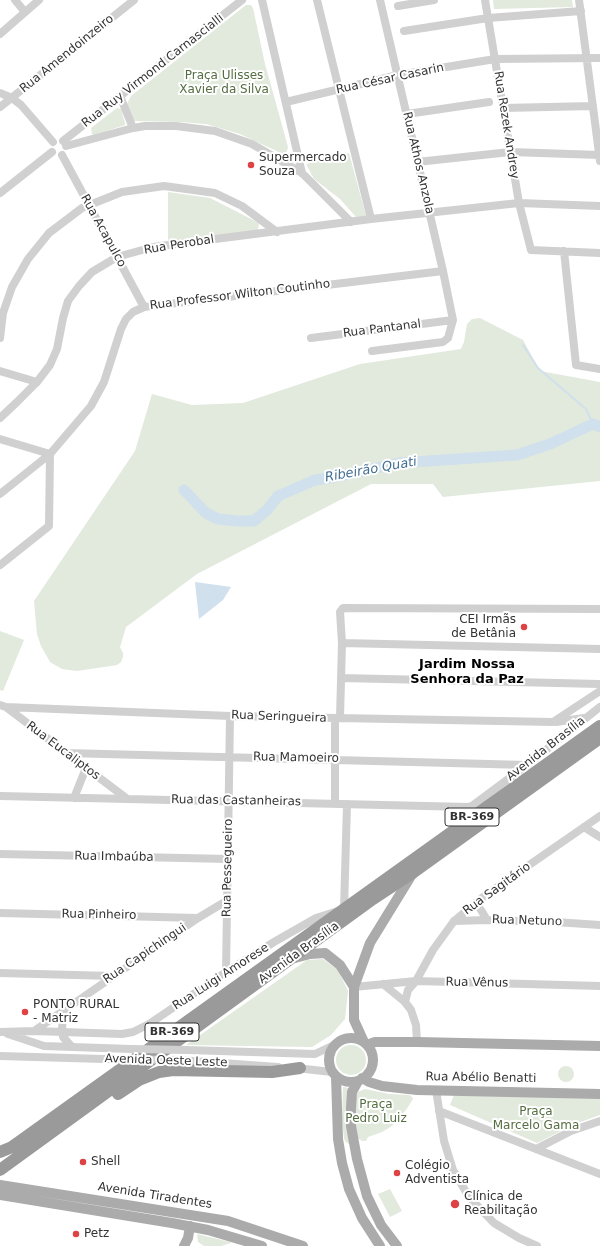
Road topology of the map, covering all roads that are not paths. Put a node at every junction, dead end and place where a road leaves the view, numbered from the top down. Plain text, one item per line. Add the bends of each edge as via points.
1 (15, 0) edge
2 (40, 0) edge
3 (134, 0) edge
4 (242, 0) edge
5 (262, 0) edge
6 (317, 0) edge
7 (380, 0) edge
8 (434, 0) edge
9 (485, 0) edge
10 (579, 0) edge
11 (398, 6) dead end
12 (581, 11) junction
13 (25, 12) junction
14 (488, 18) junction
15 (2, 30) edge
16 (404, 31) dead end
17 (587, 58) junction
18 (600, 58) edge
19 (495, 59) junction
20 (398, 75) junction
21 (338, 90) junction
22 (0, 93) edge
23 (120, 96) junction
24 (12, 98) junction
25 (286, 102) junction
26 (490, 102) dead end
27 (593, 106) junction
28 (0, 107) edge
29 (503, 108) junction
30 (407, 114) junction
31 (133, 128) junction
32 (53, 142) junction
33 (65, 144) junction
34 (52, 152) junction
35 (510, 152) junction
36 (62, 155) junction
37 (600, 157) edge
38 (417, 162) junction
39 (302, 173) junction
40 (0, 193) edge
41 (519, 203) junction
42 (89, 205) junction
43 (600, 206) edge
44 (430, 213) junction
45 (371, 219) junction
46 (351, 222) junction
47 (277, 232) junction
48 (564, 252) junction
49 (600, 253) edge
50 (117, 257) junction
51 (443, 271) junction
52 (144, 307) junction
53 (452, 324) junction
54 (0, 338) edge
55 (311, 338) dead end
56 (372, 351) dead end
57 (600, 369) edge
58 (0, 371) edge
59 (37, 382) junction
60 (0, 418) edge
61 (0, 440) edge
62 (50, 454) junction
63 (0, 494) edge
64 (0, 565) edge
65 (600, 609) edge
66 (342, 643) junction
67 (600, 649) edge
68 (342, 678) junction
69 (600, 684) edge
70 (600, 691) edge
71 (3, 706) edge
72 (600, 707) edge
73 (600, 713) edge
74 (230, 716) junction
75 (337, 718) junction
76 (586, 718) junction
77 (553, 722) junction
78 (600, 726) edge
79 (600, 738) edge
80 (66, 753) junction
81 (229, 757) junction
82 (335, 759) junction
83 (527, 765) junction
84 (86, 768) junction
85 (0, 796) edge
86 (74, 798) junction
87 (126, 798) junction
88 (228, 801) junction
89 (335, 804) junction
90 (347, 804) junction
91 (472, 806) joint
92 (600, 816) edge
93 (584, 827) junction
94 (600, 837) edge
95 (0, 854) edge
96 (228, 859) junction
97 (414, 872) junction
98 (228, 900) junction
99 (475, 903) junction
100 (344, 908) junction
101 (0, 913) edge
102 (198, 918) junction
103 (487, 920) junction
104 (454, 921) junction
105 (600, 925) edge
106 (288, 962) junction
107 (226, 972) junction
108 (0, 973) edge
109 (112, 976) junction
110 (416, 981) junction
111 (383, 984) junction
112 (354, 986) junction
113 (600, 986) edge
114 (405, 1002) junction
115 (63, 1011) junction
116 (354, 1020) junction
117 (34, 1031) junction
118 (2, 1032) edge
119 (62, 1032) junction
120 (417, 1042) junction
121 (337, 1043) junction
122 (365, 1043) junction
123 (600, 1046) edge
124 (78, 1047) junction
125 (0, 1056) edge
126 (300, 1068) junction
127 (334, 1074) junction
128 (360, 1079) junction
129 (436, 1090) junction
130 (600, 1094) edge
131 (439, 1111) junction
132 (600, 1121) edge
133 (46, 1137) junction
134 (536, 1149) junction
135 (0, 1152) edge
136 (0, 1170) edge
137 (600, 1174) edge
138 (0, 1185) edge
139 (28, 1188) junction
140 (3, 1196) edge
141 (228, 1221) junction
142 (190, 1226) junction
143 (381, 1226) junction
144 (370, 1231) junction
145 (189, 1243) edge
146 (256, 1245) edge
147 (303, 1246) edge
148 (380, 1246) edge
149 (397, 1246) edge
150 (537, 1246) edge

1 - 13 street
2 - 13 street
3 - 24 street, Rua Amendoinzeiro
4 - 23 street, Rua Ruy Virmond Carnascialli
5 - 25 street
6 - 21 street
7 - 20 street, Rua Athos Anzola
8 - 11 street
9 - 14 street, Rua Rezek Andrey
10 - 12 street
12 - 14 street
12 - 17 street
13 - 15 street
14 - 16 street
14 - 19 street, Rua Rezek Andrey
17 - 18 street, Rua César Casarin
17 - 19 street, Rua César Casarin
17 - 27 street
19 - 20 street, Rua César Casarin
19 - 29 street, Rua Rezek Andrey
20 - 21 street, Rua César Casarin
20 - 30 street, Rua Athos Anzola
21 - 25 street, Rua César Casarin
21 - 45 street
22 - 24 street
23 - 31 street
23 - 33 street, Rua Ruy Virmond Carnascialli
24 - 28 street, Rua Amendoinzeiro
24 - 32 street
25 - 39 street
26 - 30 street
27 - 29 street
27 - 37 street
29 - 35 street, Rua Rezek Andrey
30 - 38 street, Rua Athos Anzola
31 - 33 street
31 - 39 street via 176,126 215,132 252,144
32 - 33 street via 58,140
32 - 34 street
33 - 36 street via 66,152
34 - 36 street via 57,156
34 - 40 street
35 - 37 street
35 - 38 street
35 - 41 street, Rua Rezek Andrey
36 - 42 street, Rua Acapulco
38 - 44 street, Rua Athos Anzola
39 - 46 street
41 - 43 street, Rua Perobal
41 - 44 street, Rua Perobal
41 - 48 street, Rua Rezek Andrey via 531,250
42 - 47 street via 122,192 164,186 215,193 242,206
42 - 50 street, Rua Acapulco
42 - 54 street via 49,233 28,259 12,287 3,313
44 - 45 street, Rua Perobal
44 - 51 street, Rua Athos Anzola
45 - 46 street, Rua Perobal
46 - 47 street, Rua Perobal
47 - 50 street, Rua Perobal via 153,247
48 - 49 street
48 - 57 street via 576,365
50 - 52 street, Rua Acapulco
50 - 59 street, Rua Perobal via 92,272 68,301 57,349 50,365
51 - 52 street, Rua Professor Wilton Coutinho
51 - 53 street, Rua Athos Anzola
52 - 62 street, Rua Professor Wilton Coutinho via 126,319 99,392 91,406
53 - 55 street, Rua Pantanal
53 - 56 street via 448,338 442,342
58 - 59 street
59 - 60 street, Rua Perobal
61 - 62 street
62 - 63 street, Rua Professor Wilton Coutinho
62 - 64 street via 49,526
65 - 66 street via 343,608 340,612
66 - 67 street
66 - 68 street
68 - 69 street
68 - 75 street
70 - 77 street
71 - 74 street, Rua Seringueira
71 - 80 street, Rua Eucaliptos
72 - 76 street, Avenida Brasília
73 - 76 street
74 - 75 street, Rua Seringueira
74 - 81 street, Rua Pessegueiro
75 - 77 street, Rua Seringueira
75 - 82 street
76 - 77 street, Rua Seringueira
76 - 83 street, Avenida Brasília
78 - 100 highway, Avenida Brasília / BR-369
79 - 97 highway, Avenida Brasília / BR-369
80 - 81 street, Rua Mamoeiro
80 - 84 street, Rua Eucaliptos
81 - 82 street, Rua Mamoeiro
81 - 88 street, Rua Pessegueiro
82 - 83 street, Rua Mamoeiro
82 - 89 street
83 - 91 street, Avenida Brasília
84 - 86 street
84 - 87 street, Rua Eucaliptos
85 - 86 street, Rua das Castanheiras
86 - 87 street, Rua das Castanheiras
87 - 88 street, Rua das Castanheiras
88 - 89 street, Rua das Castanheiras
88 - 96 street, Rua Pessegueiro
89 - 90 street, Rua das Castanheiras
90 - 91 street, Rua das Castanheiras
90 - 100 street
92 - 93 street, Rua Sagitário
93 - 94 street
93 - 99 street, Rua Sagitário
95 - 96 street, Rua Imbaúba
96 - 98 street, Rua Pessegueiro
97 - 106 highway, Avenida Brasília / BR-369
97 - 112 main road via 370,943
98 - 102 street, Rua Capichingui
98 - 107 street, Rua Pessegueiro
99 - 103 street
99 - 104 street, Rua Sagitário
100 - 107 street, Rua Luigi Amorese via 316,918
100 - 135 highway, Avenida Brasília / BR-369 via 17,1143
101 - 102 street, Rua Pinheiro
102 - 109 street, Rua Capichingui
103 - 104 street, Rua Netuno
103 - 105 street, Rua Netuno
104 - 110 street, Rua Sagitário via 433,950
106 - 112 main road via 304,955 325,953 340,965
106 - 133 highway, Avenida Brasília / BR-369
107 - 119 street, Rua Luigi Amorese via 133,1032
108 - 109 street
109 - 115 street, Rua Capichingui
110 - 111 street, Rua Vênus
110 - 113 street, Rua Vênus
110 - 114 street, Rua Sagitário via 408,990
111 - 112 street, Rua Vênus
111 - 114 street
112 - 116 main road
114 - 120 street via 416,1025
115 - 117 street, Rua Capichingui
115 - 119 street
116 - 121 main road
116 - 122 main road
117 - 118 street, Rua Luigi Amorese
117 - 119 street, Rua Luigi Amorese
118 - 124 street via 44,1046
119 - 124 street via 63,1038 72,1047
120 - 122 main road
120 - 123 main road
121 - 122 main road via 354,1038
121 - 124 street, bridge via 315,1054
121 - 127 main road via 329,1058
122 - 128 main road via 373,1058 370,1072
125 - 126 street, Avenida Oeste Leste, bridge via 179,1060
126 - 127 street, Avenida Oeste Leste
126 - 133 highway via 272,1072 159,1072 139,1080
127 - 128 main road via 344,1081
127 - 144 main road via 342,1163 355,1204
128 - 129 main road, Rua Abélio Benatti via 387,1086
128 - 143 main road via 351,1097 351,1126 367,1196
129 - 130 main road, Rua Abélio Benatti
129 - 131 street
131 - 134 street
131 - 150 street via 444,1141 453,1170 469,1197 494,1223
132 - 134 street via 572,1131
133 - 136 highway, Avenida Brasília / BR-369
134 - 137 street
138 - 139 main road, Avenida Tiradentes
139 - 140 main road
139 - 141 main road, Avenida Tiradentes
140 - 142 main road, Avenida Tiradentes
141 - 142 main road via 198,1221
141 - 147 main road, Avenida Tiradentes
142 - 145 main road
142 - 146 main road, Avenida Tiradentes
143 - 144 main road
143 - 149 main road
144 - 148 main road

